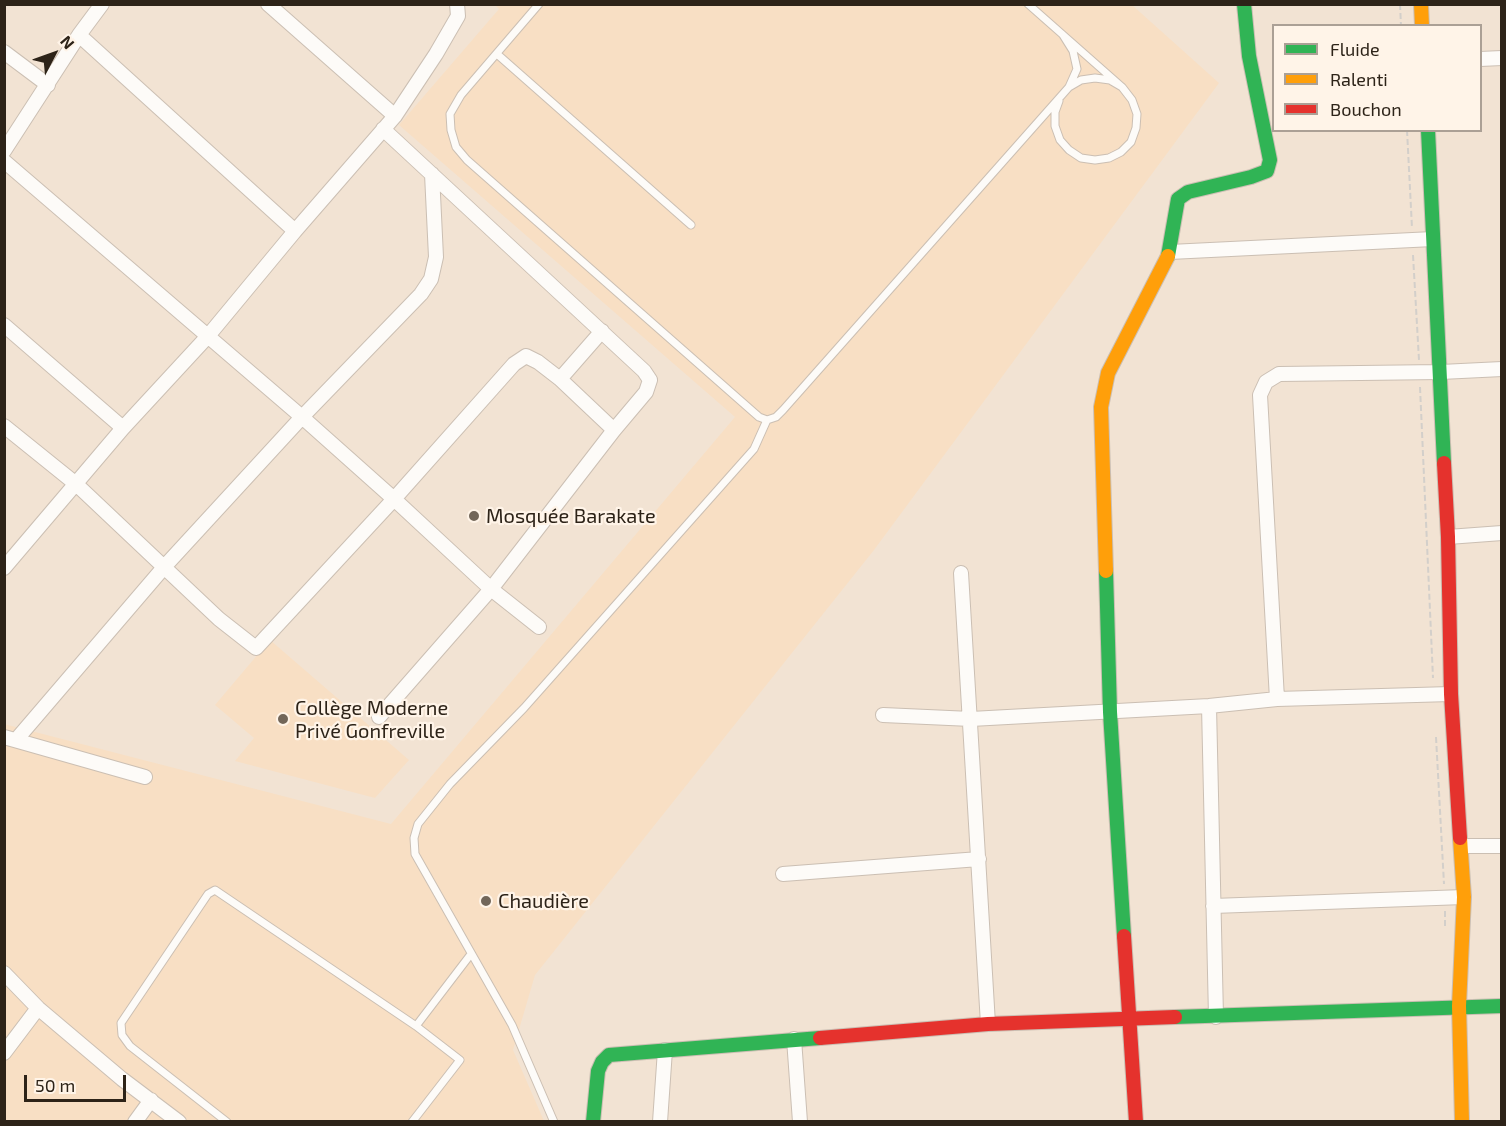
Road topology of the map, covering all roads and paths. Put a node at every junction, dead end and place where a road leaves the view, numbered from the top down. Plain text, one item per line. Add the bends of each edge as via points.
1 (102, 4) edge
2 (268, 4) edge
3 (457, 4) edge
4 (1028, 4) edge
5 (1244, 4) edge
6 (1400, 4) edge
7 (1421, 4) edge
8 (535, 7) edge
9 (1401, 24) edge
10 (1422, 24) edge
11 (79, 35) junction
12 (1063, 35) junction
13 (4, 52) edge
14 (497, 54) junction
15 (1502, 58) edge
16 (1482, 59) edge
17 (48, 85) junction
18 (1069, 87) junction
19 (1122, 87) junction
20 (395, 116) junction
21 (383, 129) junction
22 (1407, 132) edge
23 (1428, 132) edge
24 (4, 151) edge
25 (4, 161) edge
26 (432, 174) junction
27 (691, 225) dead end
28 (295, 231) junction
29 (1433, 239) junction
30 (1413, 240) junction
31 (1170, 252) junction
32 (4, 325) edge
33 (602, 332) junction
34 (207, 336) junction
35 (1502, 369) edge
36 (1441, 372) junction
37 (1419, 373) junction
38 (560, 379) junction
39 (302, 417) junction
40 (767, 420) junction
41 (4, 426) edge
42 (123, 428) junction
43 (614, 430) junction
44 (76, 484) junction
45 (394, 498) junction
46 (1502, 533) edge
47 (1448, 537) junction
48 (165, 566) junction
49 (4, 568) edge
50 (961, 573) dead end
51 (491, 589) junction
52 (539, 627) dead end
53 (1451, 694) junction
54 (1434, 695) junction
55 (1277, 699) junction
56 (1209, 706) junction
57 (1110, 712) junction
58 (884, 716) dead end
59 (380, 717) dead end
60 (971, 719) junction
61 (1436, 730) dead end
62 (10, 738) edge
63 (145, 777) dead end
64 (1462, 846) junction
65 (1502, 846) edge
66 (979, 859) junction
67 (783, 874) dead end
68 (1464, 897) junction
69 (1444, 898) junction
70 (1214, 906) junction
71 (1445, 930) dead end
72 (471, 954) junction
73 (4, 973) edge
74 (1459, 1006) junction
75 (1502, 1006) edge
76 (38, 1008) junction
77 (1216, 1017) junction
78 (1131, 1019) junction
79 (988, 1024) junction
80 (416, 1026) junction
81 (794, 1040) junction
82 (665, 1050) junction
83 (4, 1053) edge
84 (151, 1100) junction
85 (135, 1122) edge
86 (179, 1122) edge
87 (227, 1122) edge
88 (412, 1122) edge
89 (554, 1122) edge
90 (593, 1122) edge
91 (660, 1122) edge
92 (800, 1122) edge
93 (1136, 1122) edge
94 (1462, 1122) edge

1 - 11 street
2 - 20 street
3 - 20 street via 458,16
4 - 12 lane
5 - 31 street via 1249,56 1270,160 1267,171 1181,195
6 - 9 path
7 - 10 street
8 - 14 lane
11 - 17 street
11 - 28 street
12 - 18 lane via 1073,51 1077,69
12 - 19 lane
13 - 17 street
14 - 27 lane
14 - 40 lane via 461,95 450,114 456,147 759,417
15 - 16 street
17 - 24 street
18 - 19 lane via 1095,78
18 - 19 lane via 1060,98 1055,126 1069,150 1081,158 1095,160 1109,158 1131,142 1137,114
18 - 40 lane via 783,410
20 - 21 street
21 - 26 street
21 - 28 street
22 - 30 path
23 - 29 street
25 - 34 street
26 - 33 street
26 - 39 street via 436,256 431,279
28 - 34 street
29 - 30 street
29 - 36 street
30 - 31 street
30 - 37 path
31 - 57 street via 1108,373 1101,407
32 - 42 street
33 - 38 street
33 - 43 street via 650,380 646,392
34 - 39 street
34 - 42 street
35 - 36 street
36 - 37 street
36 - 47 street
37 - 54 path
37 - 55 street via 1279,374 1266,382 1260,395
38 - 43 street
38 - 45 street via 525,356
39 - 45 street
39 - 48 street
40 - 72 lane via 754,449 418,824 415,854
41 - 44 street
42 - 44 street
43 - 51 street
44 - 48 street
44 - 49 street
45 - 48 street via 256,648 219,619
45 - 51 street
46 - 47 street
47 - 53 street
48 - 62 street
50 - 60 street
51 - 52 street
51 - 59 street
53 - 54 street
53 - 64 street
54 - 55 street
55 - 56 street
56 - 57 street
56 - 70 street
57 - 60 street
57 - 78 street
58 - 60 street
60 - 66 street
61 - 69 path
62 - 63 street
64 - 65 street
64 - 68 street
66 - 67 street
66 - 79 street
68 - 69 street
68 - 74 street
69 - 70 street
69 - 71 path
70 - 77 street
72 - 80 lane
72 - 89 lane via 512,1025
73 - 76 street
74 - 75 street
74 - 77 street
74 - 94 street
76 - 83 street
76 - 84 street
77 - 78 street
78 - 79 street
78 - 93 street
79 - 81 street
80 - 87 lane via 215,890 208,894 121,1023 122,1035 130,1046
80 - 88 lane via 460,1060
81 - 82 street
81 - 92 street
82 - 90 street via 609,1055 602,1062
82 - 91 street
84 - 85 street
84 - 86 street

